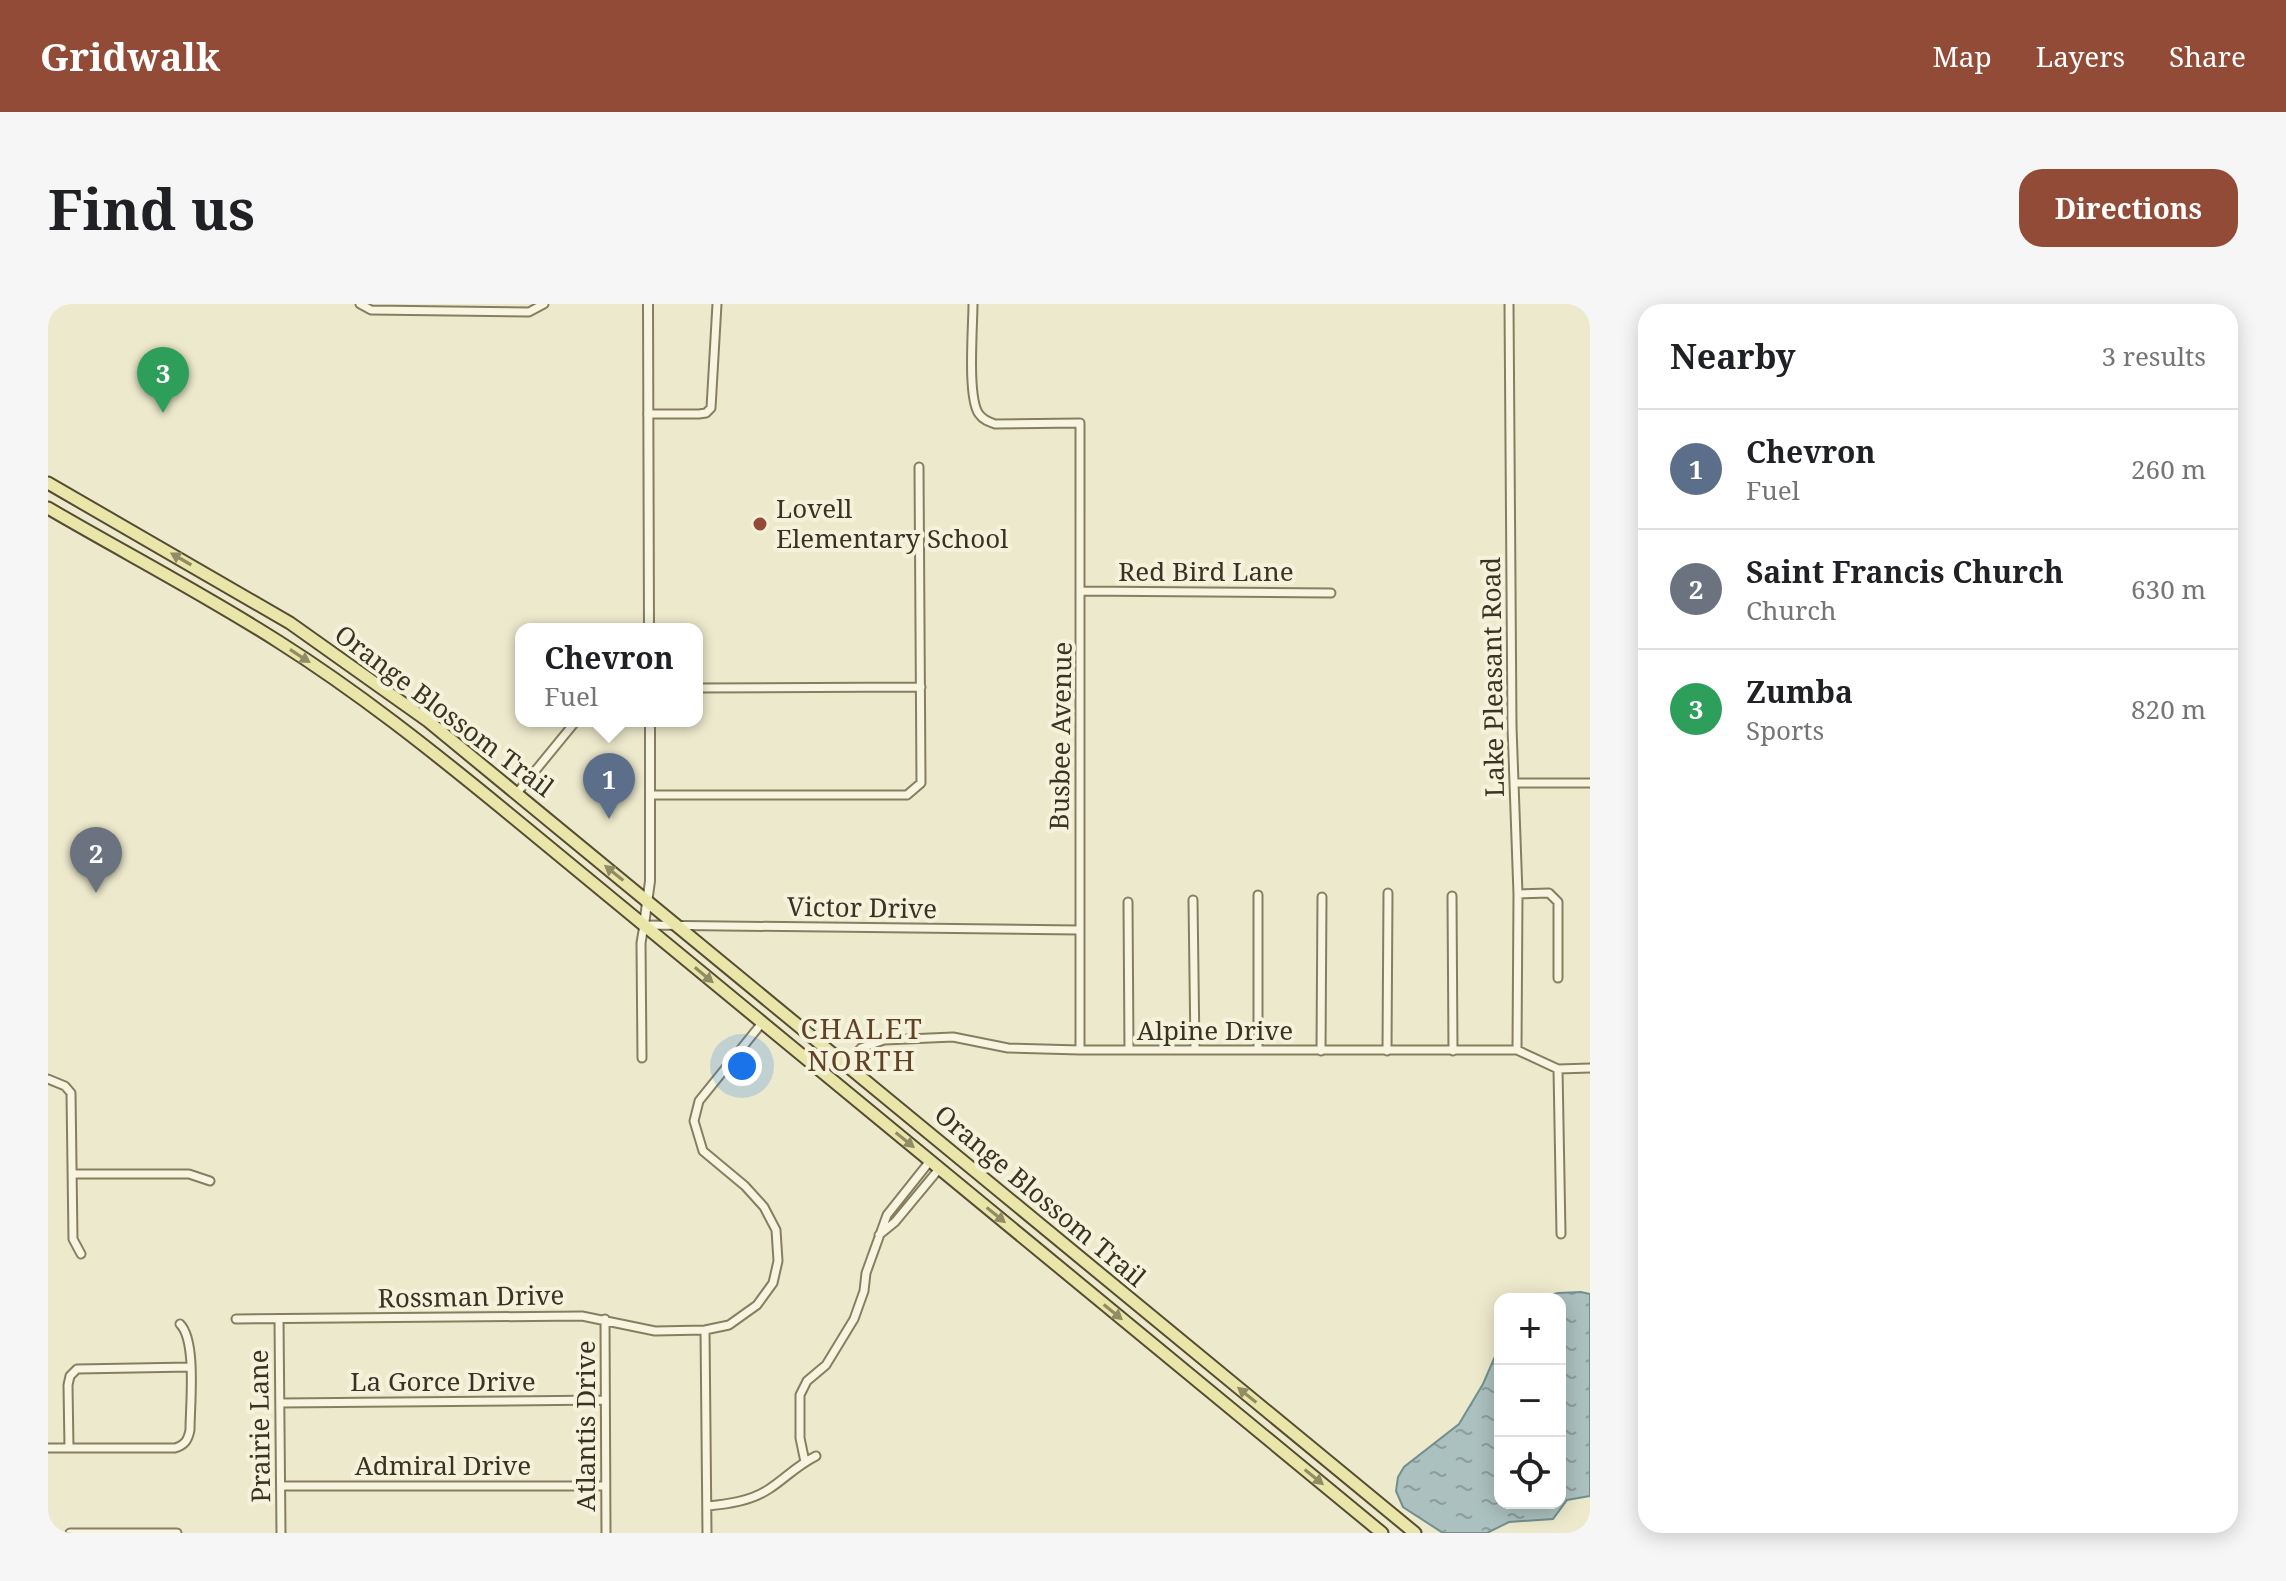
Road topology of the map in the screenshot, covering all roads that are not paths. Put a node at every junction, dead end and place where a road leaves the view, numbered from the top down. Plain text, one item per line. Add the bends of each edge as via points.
1 (360, 304) edge
2 (648, 304) edge
3 (717, 304) edge
4 (973, 304) edge
5 (1509, 304) edge
6 (544, 305) edge
7 (648, 414) junction
8 (919, 467) dead end
9 (48, 483) edge
10 (48, 508) edge
11 (98, 512) junction
12 (89, 531) junction
13 (208, 574) junction
14 (1081, 591) junction
15 (197, 592) junction
16 (1331, 593) dead end
17 (649, 623) edge
18 (368, 677) junction
19 (921, 687) junction
20 (703, 688) edge
21 (356, 694) junction
22 (571, 727) edge
23 (650, 727) edge
24 (1514, 783) junction
25 (1590, 783) edge
26 (517, 793) junction
27 (650, 795) junction
28 (503, 809) junction
29 (1388, 893) dead end
30 (1518, 894) junction
31 (1258, 895) dead end
32 (1452, 896) dead end
33 (1322, 897) dead end
34 (1193, 900) dead end
35 (648, 901) junction
36 (1128, 902) dead end
37 (644, 925) junction
38 (679, 926) junction
39 (1079, 930) junction
40 (1558, 978) dead end
41 (762, 1023) junction
42 (800, 1026) junction
43 (1195, 1049) junction
44 (1258, 1049) junction
45 (1080, 1050) junction
46 (1129, 1050) junction
47 (1517, 1050) junction
48 (1321, 1051) junction
49 (1387, 1051) junction
50 (1453, 1051) junction
51 (642, 1058) dead end
52 (847, 1065) junction
53 (1590, 1068) edge
54 (1558, 1069) junction
55 (48, 1079) edge
56 (935, 1165) junction
57 (73, 1174) junction
58 (210, 1181) dead end
59 (1561, 1234) dead end
60 (81, 1254) dead end
61 (1091, 1266) junction
62 (1078, 1282) junction
63 (236, 1319) dead end
64 (605, 1319) junction
65 (279, 1320) junction
66 (180, 1324) dead end
67 (705, 1330) junction
68 (191, 1367) junction
69 (605, 1400) junction
70 (280, 1403) junction
71 (48, 1448) edge
72 (69, 1448) junction
73 (816, 1456) dead end
74 (805, 1462) junction
75 (281, 1486) junction
76 (605, 1486) junction
77 (708, 1506) junction
78 (70, 1533) edge
79 (177, 1533) edge
80 (281, 1533) edge
81 (606, 1533) edge
82 (707, 1533) edge
83 (1382, 1533) edge
84 (1415, 1533) edge

1 - 6 street via 371,310 529,312
2 - 7 street
3 - 7 street via 711,408 699,414
4 - 14 street, Busbee Avenue via 972,395 979,414 995,424 1080,423
5 - 24 street, Lake Pleasant Road
7 - 17 street
8 - 19 street
9 - 11 main road, Orange Blossom Trail
10 - 12 main road, Orange Blossom Trail
11 - 12 main road
13 -> 11 main road, Orange Blossom Trail
12 - 15 main road, Orange Blossom Trail
13 - 15 main road
13 - 18 main road, Orange Blossom Trail
14 - 16 street, Red Bird Lane
14 - 39 street, Busbee Avenue
15 -> 21 main road, Orange Blossom Trail
18 - 21 main road
18 - 26 main road, Orange Blossom Trail
19 - 20 street
19 - 27 street via 921,783 907,795
21 - 28 main road, Orange Blossom Trail
22 - 26 street
23 - 27 street
24 - 25 street
24 - 30 street, Lake Pleasant Road
26 - 28 main road
35 -> 26 main road, Orange Blossom Trail
27 - 35 street
28 - 37 main road, Orange Blossom Trail
29 - 49 street
30 - 40 street via 1549,893 1558,902
30 - 47 street, Lake Pleasant Road
31 - 44 street
32 - 50 street
33 - 48 street
34 - 43 street
35 - 37 street
35 - 38 main road, Orange Blossom Trail
36 - 46 street
37 - 38 street, Victor Drive
37 -> 41 main road, Orange Blossom Trail
37 - 51 street
38 - 39 street, Victor Drive
38 - 42 main road, Orange Blossom Trail
39 - 45 street, Busbee Avenue
41 - 42 main road via 774,1019
41 -> 56 main road, Orange Blossom Trail
41 - 67 street, Rossman Drive via 699,1101 694,1128 703,1151 764,1207 776,1230 778,1261 773,1283 757,1305 729,1325
42 - 52 main road, Orange Blossom Trail
43 - 44 street, Alpine Drive
43 - 46 street, Alpine Drive
44 - 48 street, Alpine Drive
45 - 46 street, Alpine Drive
45 - 52 street, Alpine Drive via 1008,1048 953,1037 884,1040 861,1048
47 - 50 street, Alpine Drive
47 - 54 street, Alpine Drive
48 - 49 street, Alpine Drive
49 - 50 street, Alpine Drive
52 - 61 main road, Orange Blossom Trail
53 - 54 street, Alpine Drive
54 - 59 street
55 - 57 street via 71,1093
56 -> 62 main road, Orange Blossom Trail
56 - 74 street via 887,1215 854,1319 800,1395
57 - 58 street via 189,1174
57 - 60 street via 73,1239
61 - 62 main road
84 -> 61 main road, Orange Blossom Trail
62 -> 83 main road, Orange Blossom Trail
63 - 65 street, Rossman Drive
64 - 65 street, Rossman Drive
64 - 67 street, Rossman Drive via 655,1331
64 - 69 street, Atlantis Drive
65 - 70 street, Prairie Lane
66 - 68 street via 187,1331
67 - 77 street
68 - 72 street via 190,1430 183,1445
68 - 72 street via 77,1369 68,1385
69 - 70 street, La Gorce Drive
69 - 76 street, Atlantis Drive
70 - 75 street, Prairie Lane
71 - 72 street
73 - 74 street
74 - 77 street via 747,1499
75 - 76 street, Admiral Drive
75 - 80 street, Prairie Lane
76 - 81 street, Atlantis Drive
77 - 82 street
78 - 79 street

